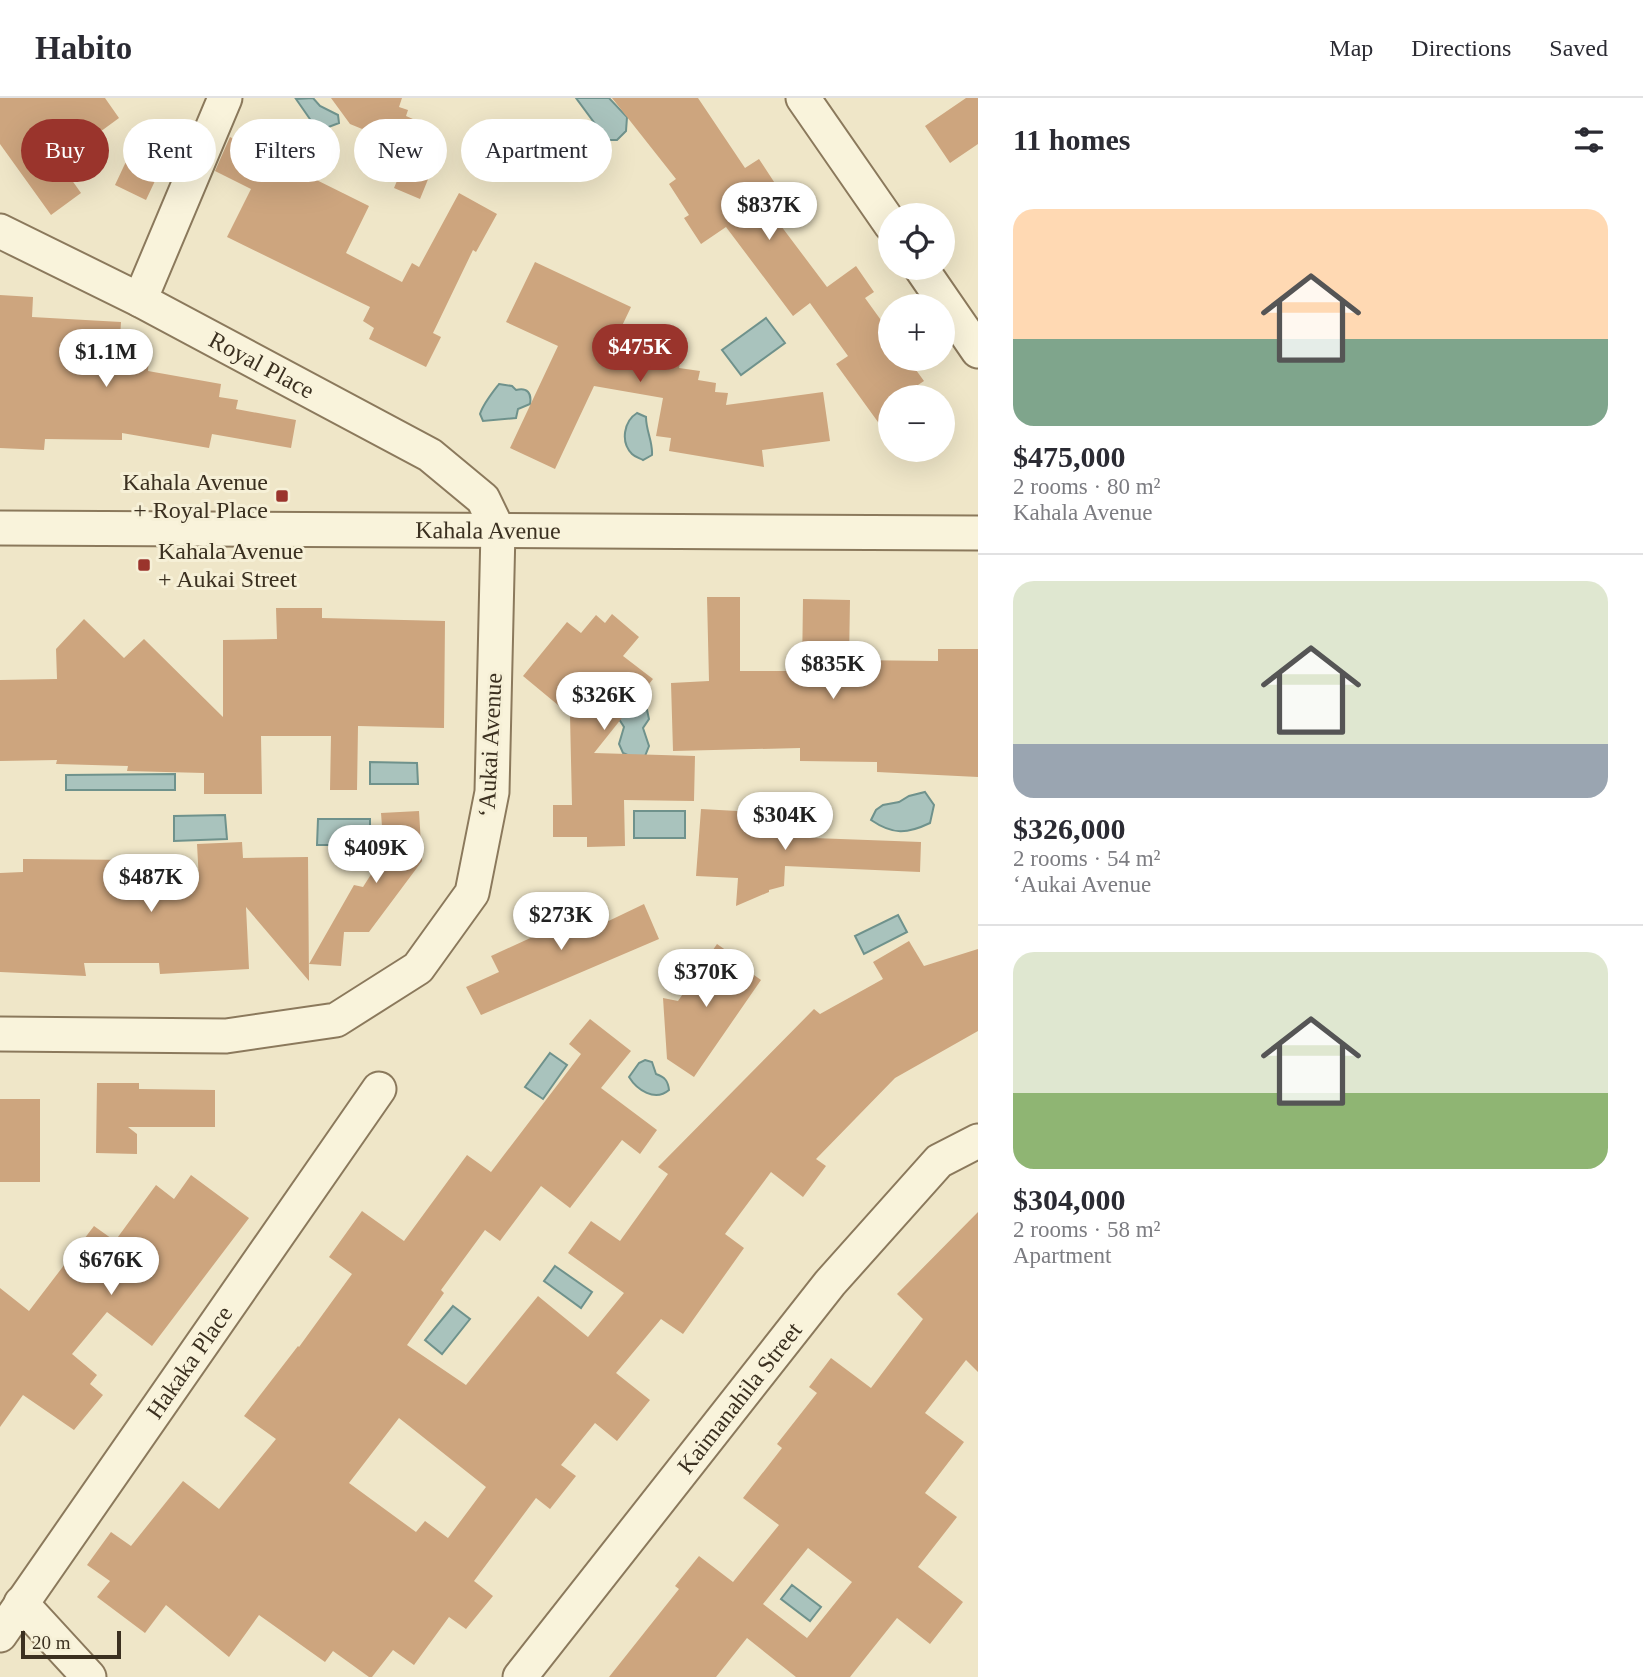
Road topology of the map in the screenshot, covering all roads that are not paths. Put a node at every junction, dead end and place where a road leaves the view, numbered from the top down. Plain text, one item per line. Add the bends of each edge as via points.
1 (225, 98) edge
2 (803, 98) edge
3 (878, 206) edge
4 (0, 231) edge
5 (928, 280) edge
6 (140, 300) junction
7 (978, 351) edge
8 (0, 528) edge
9 (498, 530) junction
10 (978, 533) edge
11 (0, 1034) edge
12 (379, 1089) dead end
13 (978, 1141) edge
14 (20, 1603) junction
15 (0, 1635) edge
16 (89, 1677) edge
17 (520, 1677) edge

1 - 6 street
2 - 3 street
4 - 6 street, Royal Place
5 - 7 street
6 - 9 street, Royal Place via 430,455 483,499
8 - 9 street, Kahala Avenue
9 - 10 street, Kahala Avenue
9 - 11 street, ʻAukai Avenue via 492,792 472,893 418,968 336,1020 226,1036
12 - 14 street, Hakaka Place
13 - 17 street, Kaimanahila Street via 939,1161 830,1283
14 - 15 street, Hakaka Place
14 - 16 street

